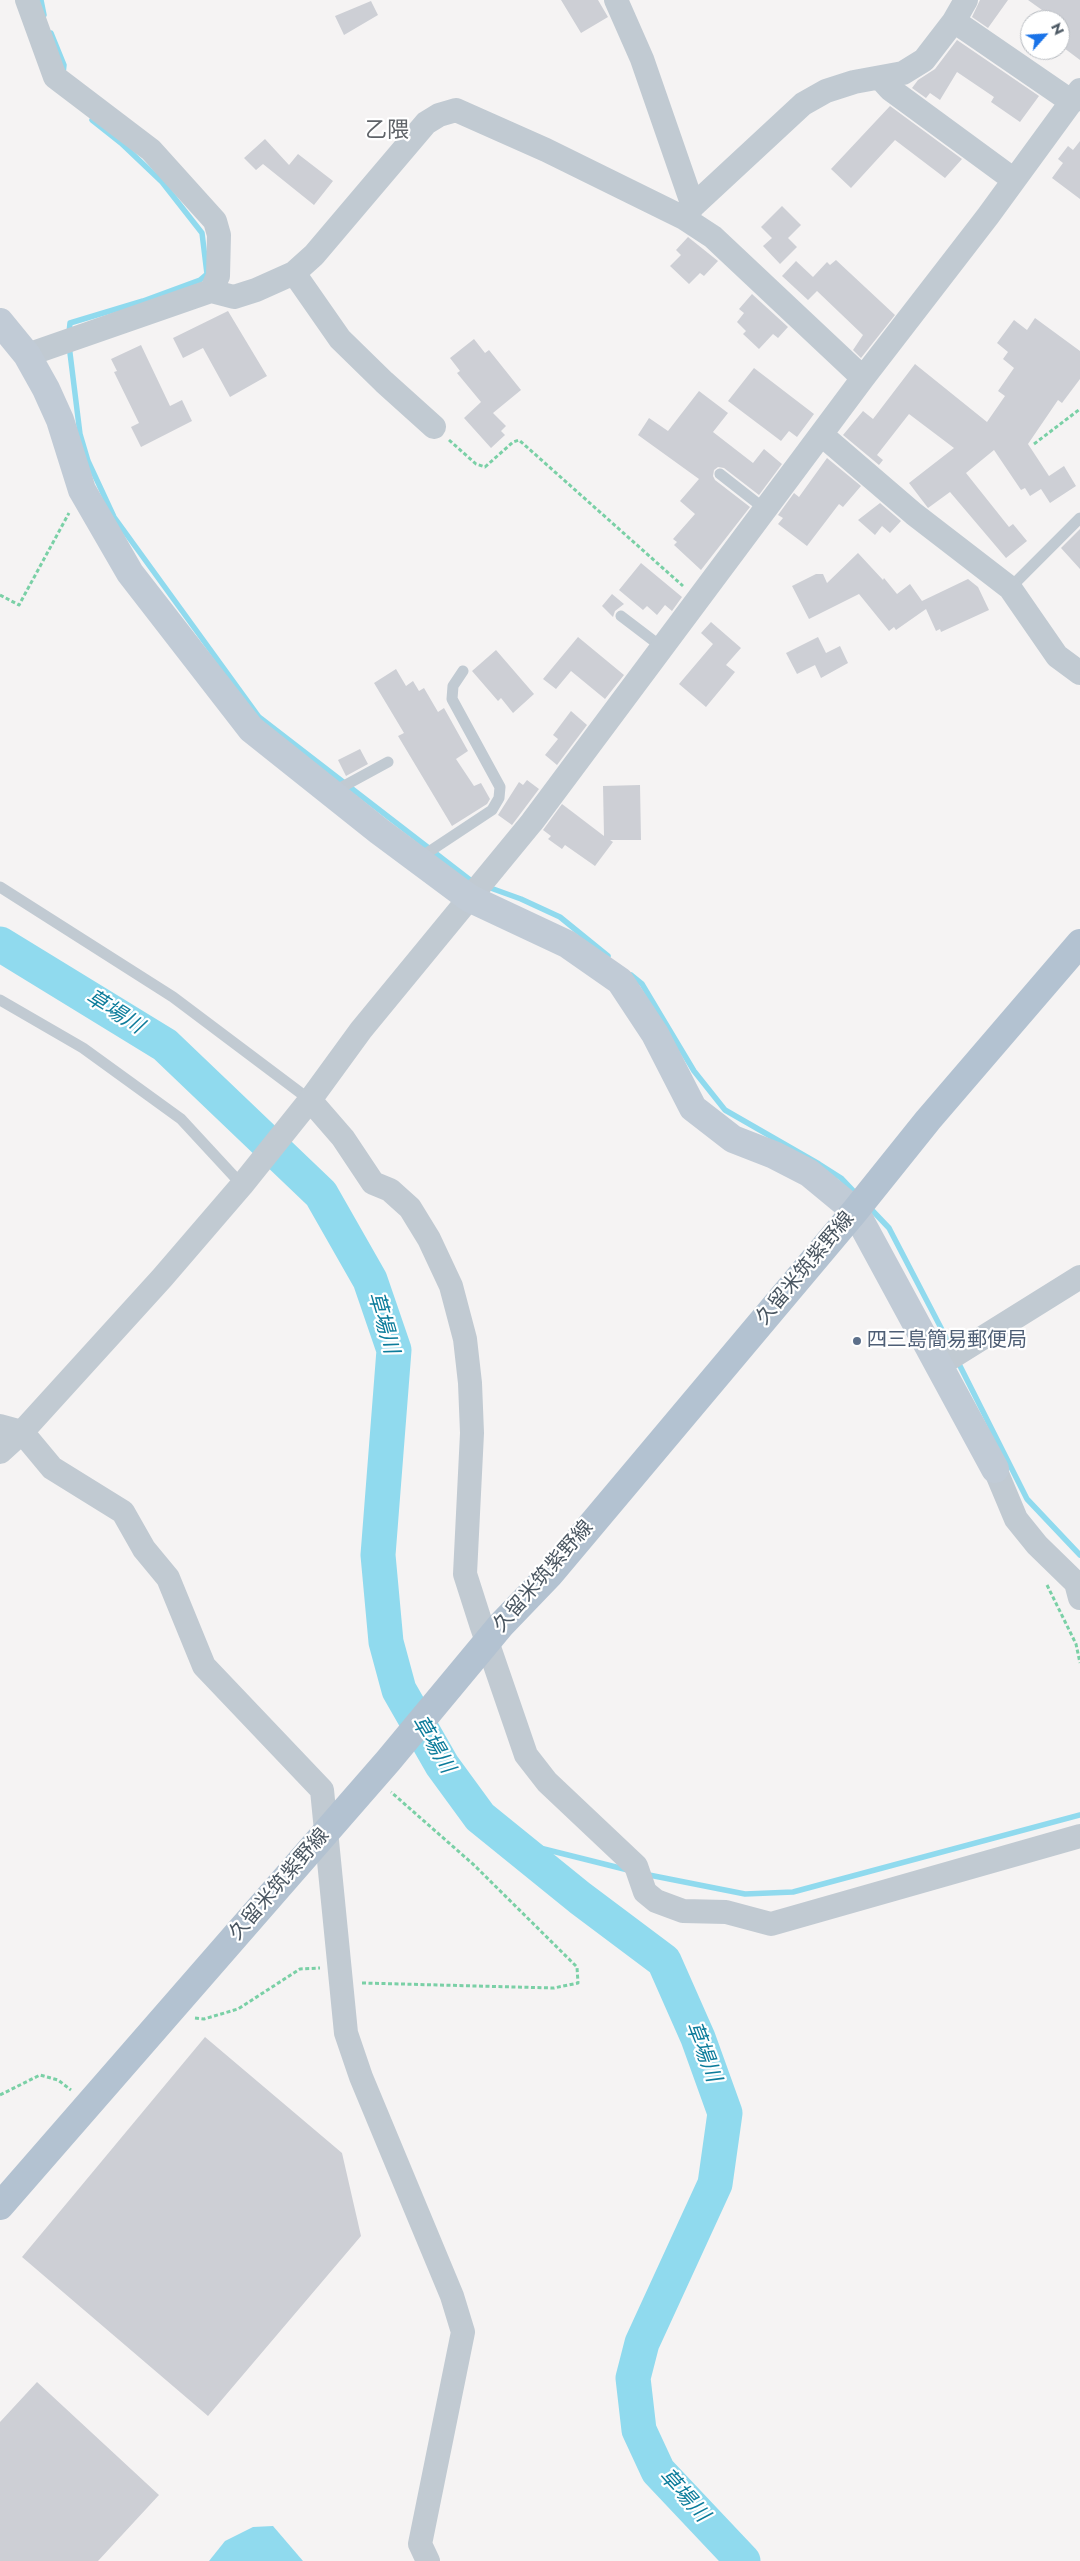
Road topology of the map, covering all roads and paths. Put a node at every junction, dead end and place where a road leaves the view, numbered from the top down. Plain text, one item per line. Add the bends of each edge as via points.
1 (27, 0) edge
2 (616, 0) edge
3 (966, 0) edge
4 (954, 21) junction
5 (880, 78) junction
6 (1076, 96) edge
7 (1014, 180) junction
8 (689, 212) junction
9 (294, 273) junction
10 (211, 292) junction
11 (0, 322) edge
12 (27, 355) junction
13 (863, 378) junction
14 (1080, 409) edge
15 (434, 427) joint
16 (822, 435) junction
17 (1034, 444) dead end
18 (720, 474) dead end
19 (82, 490) junction
20 (766, 510) junction
21 (1080, 518) edge
22 (1010, 588) junction
23 (0, 595) edge
24 (699, 600) junction
25 (621, 616) dead end
26 (663, 648) junction
27 (463, 671) dead end
28 (1080, 673) edge
29 (388, 762) dead end
30 (331, 793) junction
31 (416, 860) junction
32 (0, 886) edge
33 (469, 898) junction
34 (1080, 943) edge
35 (0, 1000) edge
36 (307, 1104) junction
37 (244, 1182) junction
38 (855, 1211) junction
39 (1080, 1277) edge
40 (939, 1365) junction
41 (11, 1429) edge
42 (0, 1452) edge
43 (995, 1469) joint
44 (1080, 1598) edge
45 (382, 1768) junction
46 (1080, 1836) edge
47 (340, 1976) junction
48 (167, 2013) junction
49 (0, 2095) edge
50 (88, 2103) junction
51 (0, 2206) edge
52 (428, 2561) edge

1 - 10 street via 55,77 151,150 216,220 218,276
2 - 8 street via 642,58
3 - 4 street
4 - 5 street via 924,60 903,73
4 - 6 street
5 - 7 street via 890,89
5 - 8 street via 826,91 803,104
6 - 7 street
7 - 13 street
8 - 9 street via 456,110 439,114 426,123 314,255
8 - 13 street
9 - 10 street via 234,297
9 - 15 street via 340,339
10 - 12 street
11 - 12 street
12 - 19 street via 60,420
13 - 16 street
14 - 17 path
15 - 24 path via 476,464 485,467 513,442 520,440
16 - 20 street
16 - 22 street via 914,514
18 - 20 lane
19 - 23 path via 18,605
19 - 30 street via 130,573 252,729
20 - 24 street
21 - 22 lane
22 - 28 street via 1057,656
24 - 26 street
25 - 26 lane
26 - 33 street via 532,822
27 - 31 lane via 453,686 452,699 500,787 499,798 492,810
29 - 30 lane
30 - 31 street
31 - 33 street
32 - 36 lane via 173,997
33 - 36 street via 360,1030
33 - 38 street via 567,944 620,981 656,1034 692,1108 733,1139 809,1173
34 - 38 main road, 久留米筑紫野線 via 934,1113
35 - 37 lane via 83,1048 181,1119
36 - 37 street
36 - 46 street via 343,1138 373,1183 390,1190 410,1208 451,1286 465,1339 470,1383 472,1433 465,1574 480,1624 526,1755 547,1782 636,1866 645,1892 656,1901 683,1911 726,1912 771,1924
37 - 41 street via 162,1278
38 - 40 street
38 - 45 main road, 久留米筑紫野線
39 - 40 street
40 - 43 street
41 - 42 street
41 - 47 street via 52,1468 123,1512 144,1549 168,1578 204,1666 322,1790
43 - 44 street via 1016,1519 1076,1584
45 - 47 path via 577,1967 578,1983 554,1988
45 - 48 main road, 久留米筑紫野線
47 - 48 path via 315,1967 300,1969 238,2009 204,2019
47 - 52 street via 346,2033 452,2296 463,2332 420,2544
48 - 50 main road, 久留米筑紫野線
49 - 50 path via 40,2075 58,2080
50 - 51 main road, 久留米筑紫野線

